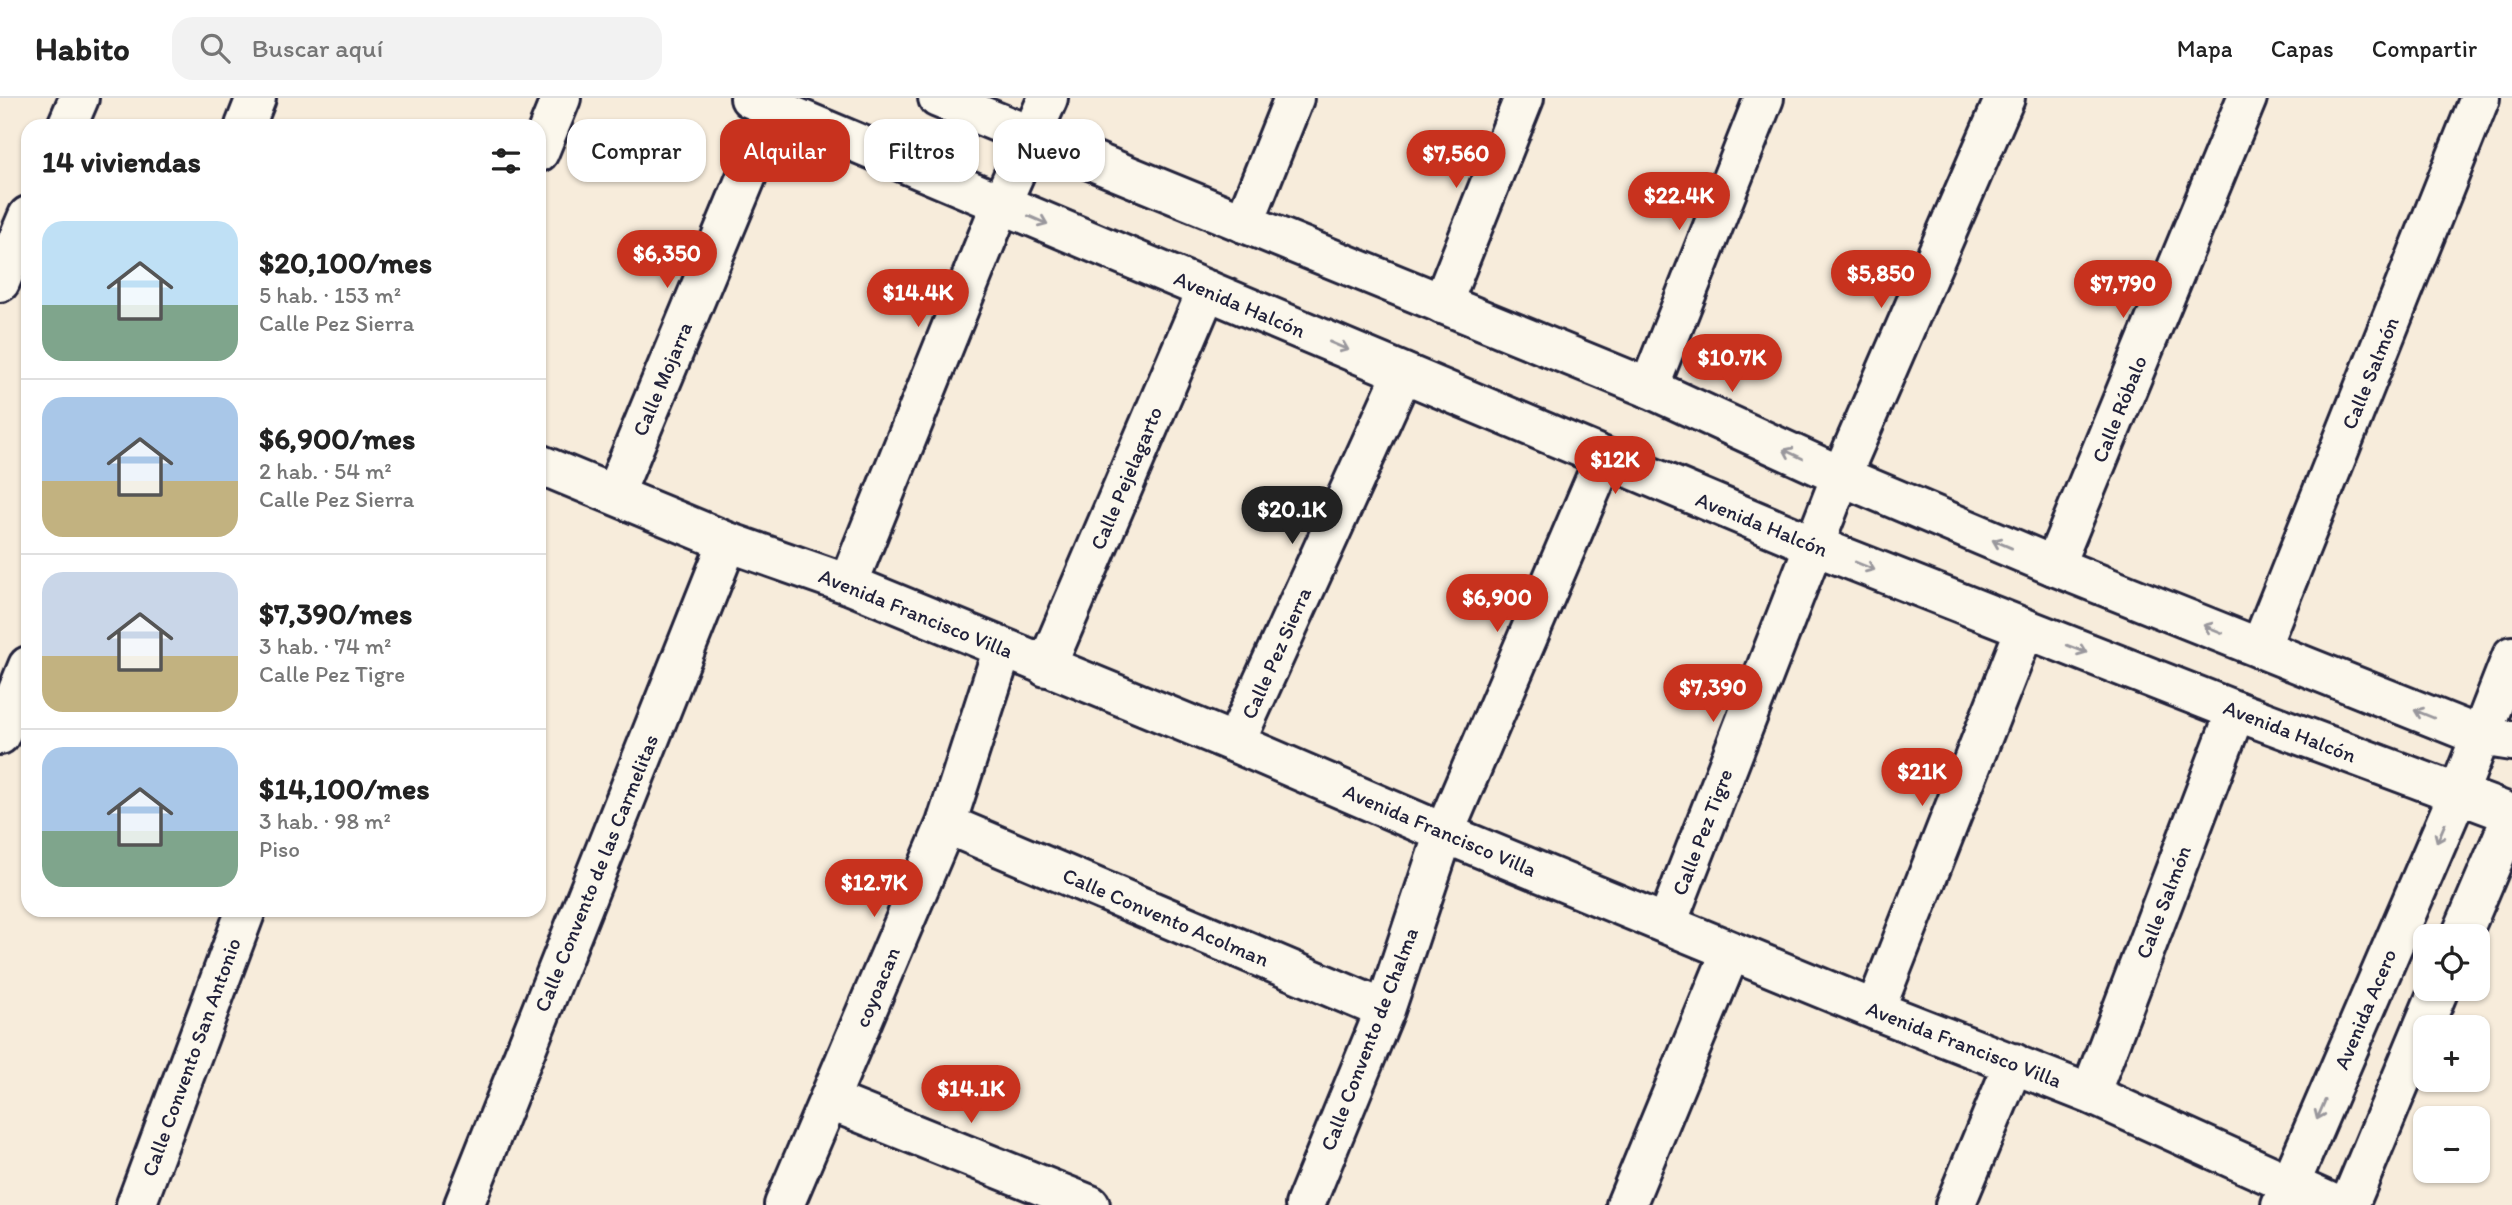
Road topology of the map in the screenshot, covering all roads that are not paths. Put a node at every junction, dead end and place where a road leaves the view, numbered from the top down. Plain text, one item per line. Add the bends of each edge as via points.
1 (79, 98) edge
2 (256, 98) edge
3 (561, 98) edge
4 (938, 98) edge
5 (1048, 98) edge
6 (1294, 98) edge
7 (1524, 98) edge
8 (1765, 98) edge
9 (2006, 98) edge
10 (2247, 98) edge
11 (2480, 98) edge
12 (762, 103) edge
13 (70, 119) edge
14 (248, 119) edge
15 (1039, 119) edge
16 (993, 120) edge
17 (546, 135) edge
18 (1105, 166) edge
19 (1011, 182) edge
20 (1001, 204) junction
21 (1244, 223) junction
22 (1207, 290) junction
23 (1442, 304) junction
24 (1403, 373) junction
25 (1648, 388) junction
26 (1604, 459) junction
27 (546, 467) edge
28 (1841, 476) junction
29 (614, 495) junction
30 (728, 542) junction
31 (1814, 545) junction
32 (2054, 566) junction
33 (848, 584) junction
34 (2025, 629) junction
35 (1003, 648) junction
36 (2260, 648) junction
37 (2512, 656) edge
38 (1046, 667) junction
39 (21, 683) edge
40 (2236, 711) junction
41 (0, 735) edge
42 (2496, 739) edge
43 (1235, 743) junction
44 (2458, 794) junction
45 (2512, 815) edge
46 (946, 824) junction
47 (1444, 833) junction
48 (243, 917) edge
49 (1667, 923) junction
50 (2466, 924) edge
51 (1731, 951) junction
52 (2434, 1001) edge
53 (1385, 1010) junction
54 (1875, 1010) junction
55 (2014, 1063) junction
56 (2090, 1094) junction
57 (829, 1100) junction
58 (2285, 1195) edge
59 (136, 1205) edge
60 (464, 1205) edge
61 (784, 1205) edge
62 (1090, 1205) edge
63 (1305, 1205) edge
64 (1626, 1205) edge
65 (1955, 1205) edge
66 (2336, 1205) edge
67 (2349, 1205) edge

1 - 13 street
2 - 14 street
3 - 17 street
4 - 16 street
5 - 15 street
6 - 21 street
7 - 23 street
8 - 25 street
9 - 28 street, Calle Pez Tigre
10 - 32 street, Calle Róbalo
11 - 36 street, Calle Salmón
12 - 20 street, Avenida Halcón
12 - 29 street, Calle Mojarra
18 - 21 street
19 - 20 street
20 -> 22 street, Avenida Halcón
20 - 33 street
21 - 23 street
22 -> 24 street, Avenida Halcón
22 - 38 street, Calle Pejelagarto
23 - 25 street
24 - 26 street, Avenida Halcón
24 - 43 street, Calle Pez Sierra
28 -> 25 street
26 - 31 street, Avenida Halcón
26 - 47 street
27 - 29 street, Avenida Francisco Villa
28 - 31 street, Calle Pez Tigre
32 -> 28 street
29 - 30 street, Avenida Francisco Villa
30 - 33 street, Avenida Francisco Villa
30 - 60 street, Calle Convento de las Carmelitas
31 -> 34 street, Avenida Halcón
31 - 49 street, Calle Pez Tigre
36 -> 32 street
33 - 35 street, Avenida Francisco Villa
34 -> 40 street, Avenida Halcón
34 - 54 street
35 - 38 street, Avenida Francisco Villa
35 - 46 street, coyoacan
42 -> 36 street
37 - 42 street, Avenida Acero
38 - 43 street, Avenida Francisco Villa
39 - 41 street
40 - 44 street, Avenida Halcón
40 - 56 street, Calle Salmón
42 - 44 street, Avenida Acero
43 - 47 street, Avenida Francisco Villa
44 - 45 street, Avenida Halcón
44 -> 58 street, Avenida Acero
45 - 50 street
46 - 53 street, Calle Convento Acolman
46 - 57 street, coyoacan
47 - 49 street, Avenida Francisco Villa
47 - 53 street, Calle Convento de Chalma
48 - 59 street, Calle Convento San Antonio
49 - 51 street, Avenida Francisco Villa
51 - 54 street, Avenida Francisco Villa
51 - 64 street
52 - 67 street
53 - 63 street, Calle Convento de Chalma
54 - 55 street, Avenida Francisco Villa
55 - 56 street, Avenida Francisco Villa
55 - 65 street
56 - 58 street, Avenida Francisco Villa
57 - 61 street, coyoacan
57 - 62 street
58 - 66 street, Avenida Francisco Villa

